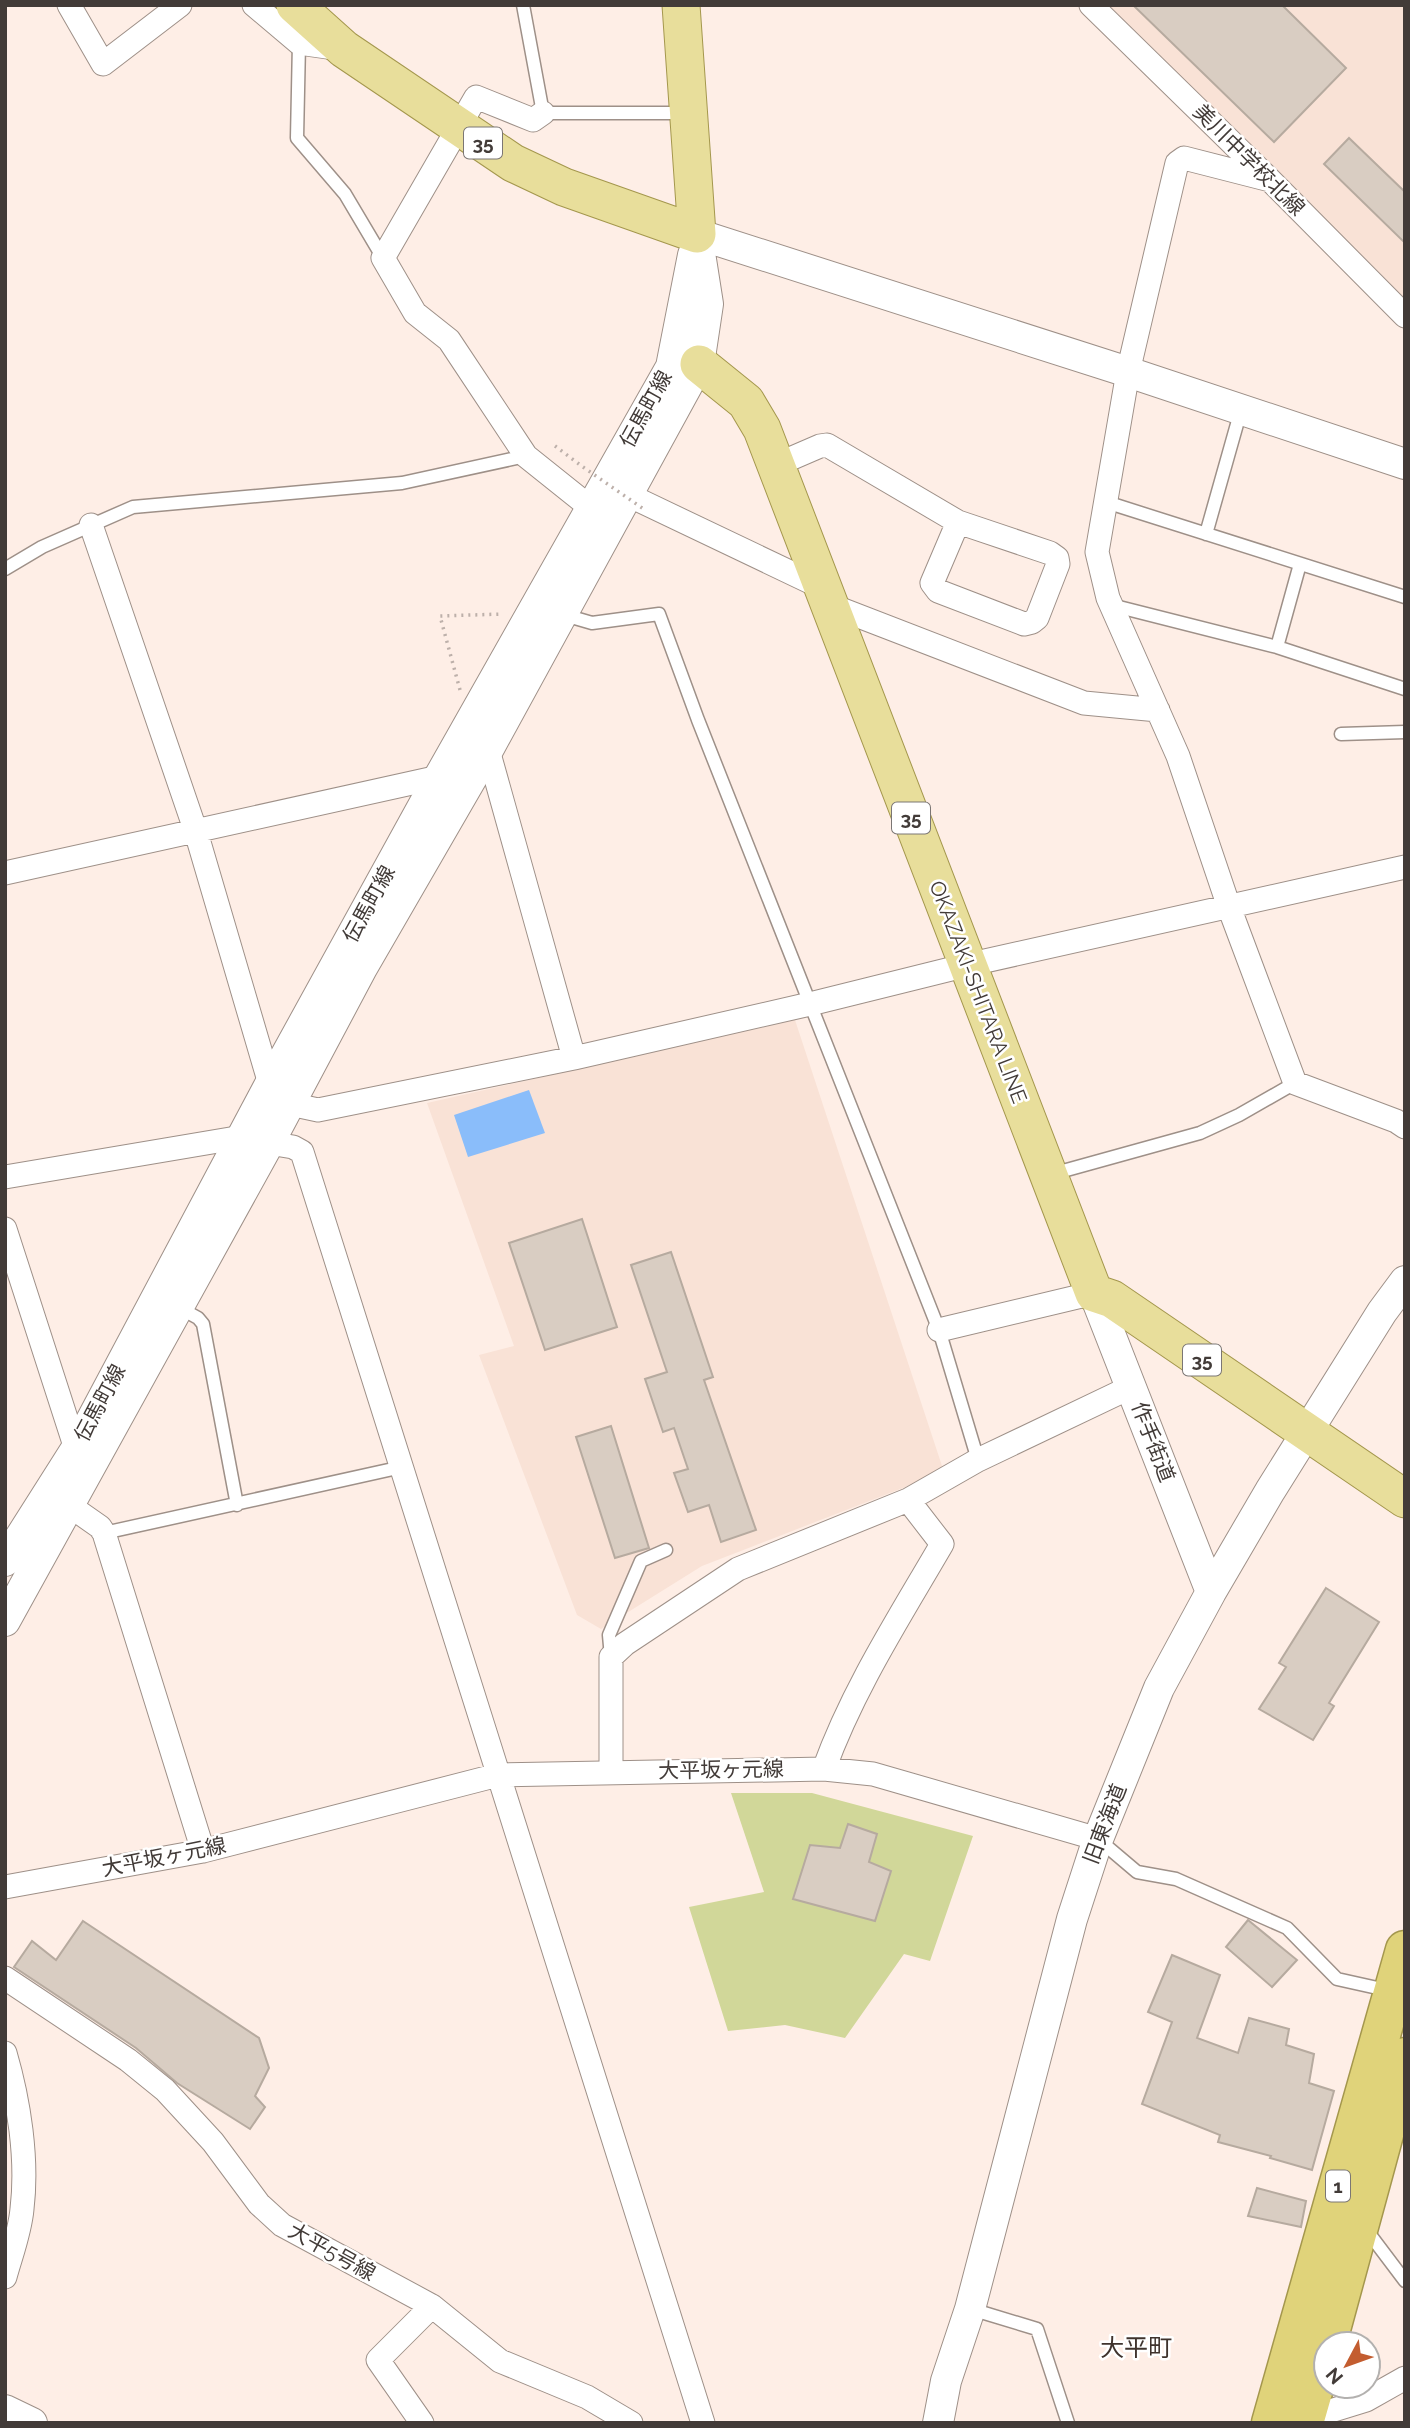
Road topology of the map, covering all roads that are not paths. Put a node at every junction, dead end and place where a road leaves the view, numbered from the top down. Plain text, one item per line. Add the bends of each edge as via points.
1 (69, 5) edge
2 (180, 5) edge
3 (254, 5) edge
4 (295, 5) edge
5 (523, 5) edge
6 (681, 5) edge
7 (1091, 5) edge
8 (299, 43) junction
9 (344, 49) junction
10 (543, 113) junction
11 (688, 113) junction
12 (458, 127) junction
13 (1270, 180) junction
14 (697, 234) junction
15 (383, 258) junction
16 (1405, 316) edge
17 (699, 364) junction
18 (1128, 372) junction
19 (1241, 410) junction
20 (526, 456) junction
21 (1405, 464) edge
22 (776, 465) junction
23 (636, 502) junction
24 (1105, 502) junction
25 (590, 508) junction
26 (958, 522) junction
27 (90, 525) junction
28 (1206, 534) junction
29 (1300, 564) junction
30 (5, 569) edge
31 (826, 597) junction
32 (1405, 597) edge
33 (1110, 605) junction
34 (561, 614) junction
35 (1277, 647) junction
36 (1405, 690) edge
37 (1158, 710) junction
38 (1405, 732) edge
39 (1341, 734) dead end
40 (488, 750) junction
41 (439, 777) junction
42 (196, 832) junction
43 (1405, 867) edge
44 (5, 873) edge
45 (1229, 907) junction
46 (967, 965) junction
47 (810, 1004) junction
48 (574, 1058) junction
49 (1295, 1083) junction
50 (280, 1094) junction
51 (1405, 1127) edge
52 (256, 1140) junction
53 (1049, 1175) junction
54 (5, 1177) edge
55 (5, 1229) edge
56 (1405, 1281) edge
57 (1094, 1293) junction
58 (178, 1307) junction
59 (939, 1330) junction
60 (1131, 1387) junction
61 (1308, 1432) junction
62 (76, 1449) junction
63 (978, 1460) junction
64 (402, 1467) junction
65 (1405, 1499) edge
66 (908, 1500) junction
67 (70, 1506) junction
68 (237, 1506) junction
69 (104, 1533) junction
70 (666, 1550) dead end
71 (7, 1555) edge
72 (1211, 1592) junction
73 (5, 1621) edge
74 (611, 1657) junction
75 (824, 1769) junction
76 (611, 1772) junction
77 (498, 1775) junction
78 (1098, 1839) junction
79 (203, 1851) junction
80 (5, 1887) edge
81 (1405, 1950) edge
82 (5, 1978) edge
83 (1393, 1991) junction
84 (5, 2053) edge
85 (1405, 2057) edge
86 (1361, 2222) junction
87 (5, 2277) edge
88 (1405, 2281) edge
89 (432, 2306) junction
90 (971, 2309) junction
91 (1330, 2330) edge
92 (1405, 2378) edge
93 (1312, 2379) edge
94 (5, 2410) edge
95 (1294, 2422) edge
96 (32, 2423) edge
97 (422, 2423) edge
98 (631, 2423) edge
99 (703, 2423) edge
100 (938, 2423) edge
101 (1068, 2423) edge

1 - 2 street via 103,65
3 - 8 street
4 - 9 main road, 35
5 - 10 lane
6 - 11 main road
7 - 13 street, 美川中学校北線
8 - 9 street
8 - 15 lane via 297,138 345,194
9 - 12 main road, 35
10 - 11 lane
10 - 12 street via 533,120 476,97
11 - 14 main road
12 - 14 main road, 35 via 513,163 564,187
12 - 15 street
13 - 16 street, 美川中学校北線
13 - 18 street via 1184,158 1177,163
14 - 17 street via 708,304
14 - 18 street
14 - 25 street, 伝馬町線 via 671,367
15 - 20 street via 415,313 449,340
17 - 22 main road, OKAZAKI-SHITARA LINE / 35 via 746,402
17 - 23 street
18 - 19 street
18 - 24 street
19 - 21 street
19 - 28 lane
20 - 25 street
20 - 27 lane via 402,483 133,507
22 - 26 street via 827,445
22 - 31 main road, OKAZAKI-SHITARA LINE / 35
23 - 31 street
23 - 34 street
24 - 28 lane
24 - 33 street via 1097,552
25 - 41 street, 伝馬町線
26 - 26 street via 1056,558 1058,564 1032,622 1024,624 938,592 933,586
27 - 30 lane
27 - 42 street
28 - 29 lane
29 - 32 lane
29 - 35 lane
31 - 37 street via 1084,703
31 - 46 main road, OKAZAKI-SHITARA LINE / 35
33 - 35 lane
33 - 37 street
34 - 40 street
34 - 47 lane via 592,624 659,614
35 - 36 lane
37 - 45 street via 1178,755
38 - 39 lane
40 - 48 street
40 - 50 street, 伝馬町線 via 362,968
41 - 42 street
41 - 50 street, 伝馬町線
42 - 44 street
42 - 50 street
43 - 45 street
45 - 46 street
45 - 49 street
46 - 47 street
46 - 53 main road, OKAZAKI-SHITARA LINE / 35
47 - 48 street
47 - 59 lane
48 - 50 street via 318,1110
49 - 51 street
49 - 53 lane via 1200,1133
50 - 52 street, 伝馬町線
52 - 54 street
52 - 58 street, 伝馬町線
52 - 62 street, 伝馬町線
52 - 64 street via 302,1152
53 - 57 main road, OKAZAKI-SHITARA LINE / 35
55 - 62 street
56 - 61 street, 旧東海道
57 - 59 street
57 - 60 street, 作手街道
57 - 61 main road, 35 via 1112,1299
58 - 67 street, 伝馬町線
58 - 68 lane via 203,1324
59 - 63 lane
60 - 63 street
60 - 72 street, 作手街道
61 - 65 main road, 35
61 - 72 street, 旧東海道
62 - 71 street, 伝馬町線
63 - 66 street
64 - 68 lane
64 - 77 street
66 - 74 street via 738,1569
66 - 75 street via 942,1544 864,1678
67 - 69 street
67 - 73 street, 伝馬町線
68 - 69 lane
69 - 79 street
70 - 74 lane via 641,1561 609,1635
72 - 78 street, 旧東海道 via 1159,1688
74 - 76 street
75 - 76 street, 大平坂ヶ元線
75 - 78 street, 大平坂ヶ元線 via 873,1774
76 - 77 street, 大平坂ヶ元線
77 - 79 street, 大平坂ヶ元線
77 - 99 street
78 - 83 lane, 大平坂ヶ元線 via 1137,1872 1176,1879 1287,1928 1337,1979
78 - 90 street, 旧東海道 via 1072,1919
79 - 80 street, 大平坂ヶ元線
81 - 83 highway, 1
82 - 89 street, 大平5号線 via 165,2090 282,2225
83 - 95 highway, 1
84 - 87 street via 17,2094 23,2171 22,2210
85 - 86 highway, 1
86 - 88 lane
86 - 91 highway, 1
89 - 97 street via 378,2360
89 - 98 street, 大平5号線 via 500,2361 587,2397
90 - 100 street, 旧東海道 via 946,2381
90 - 101 lane via 1037,2329
92 - 95 street via 1366,2400
93 - 95 highway, 1
94 - 96 street

